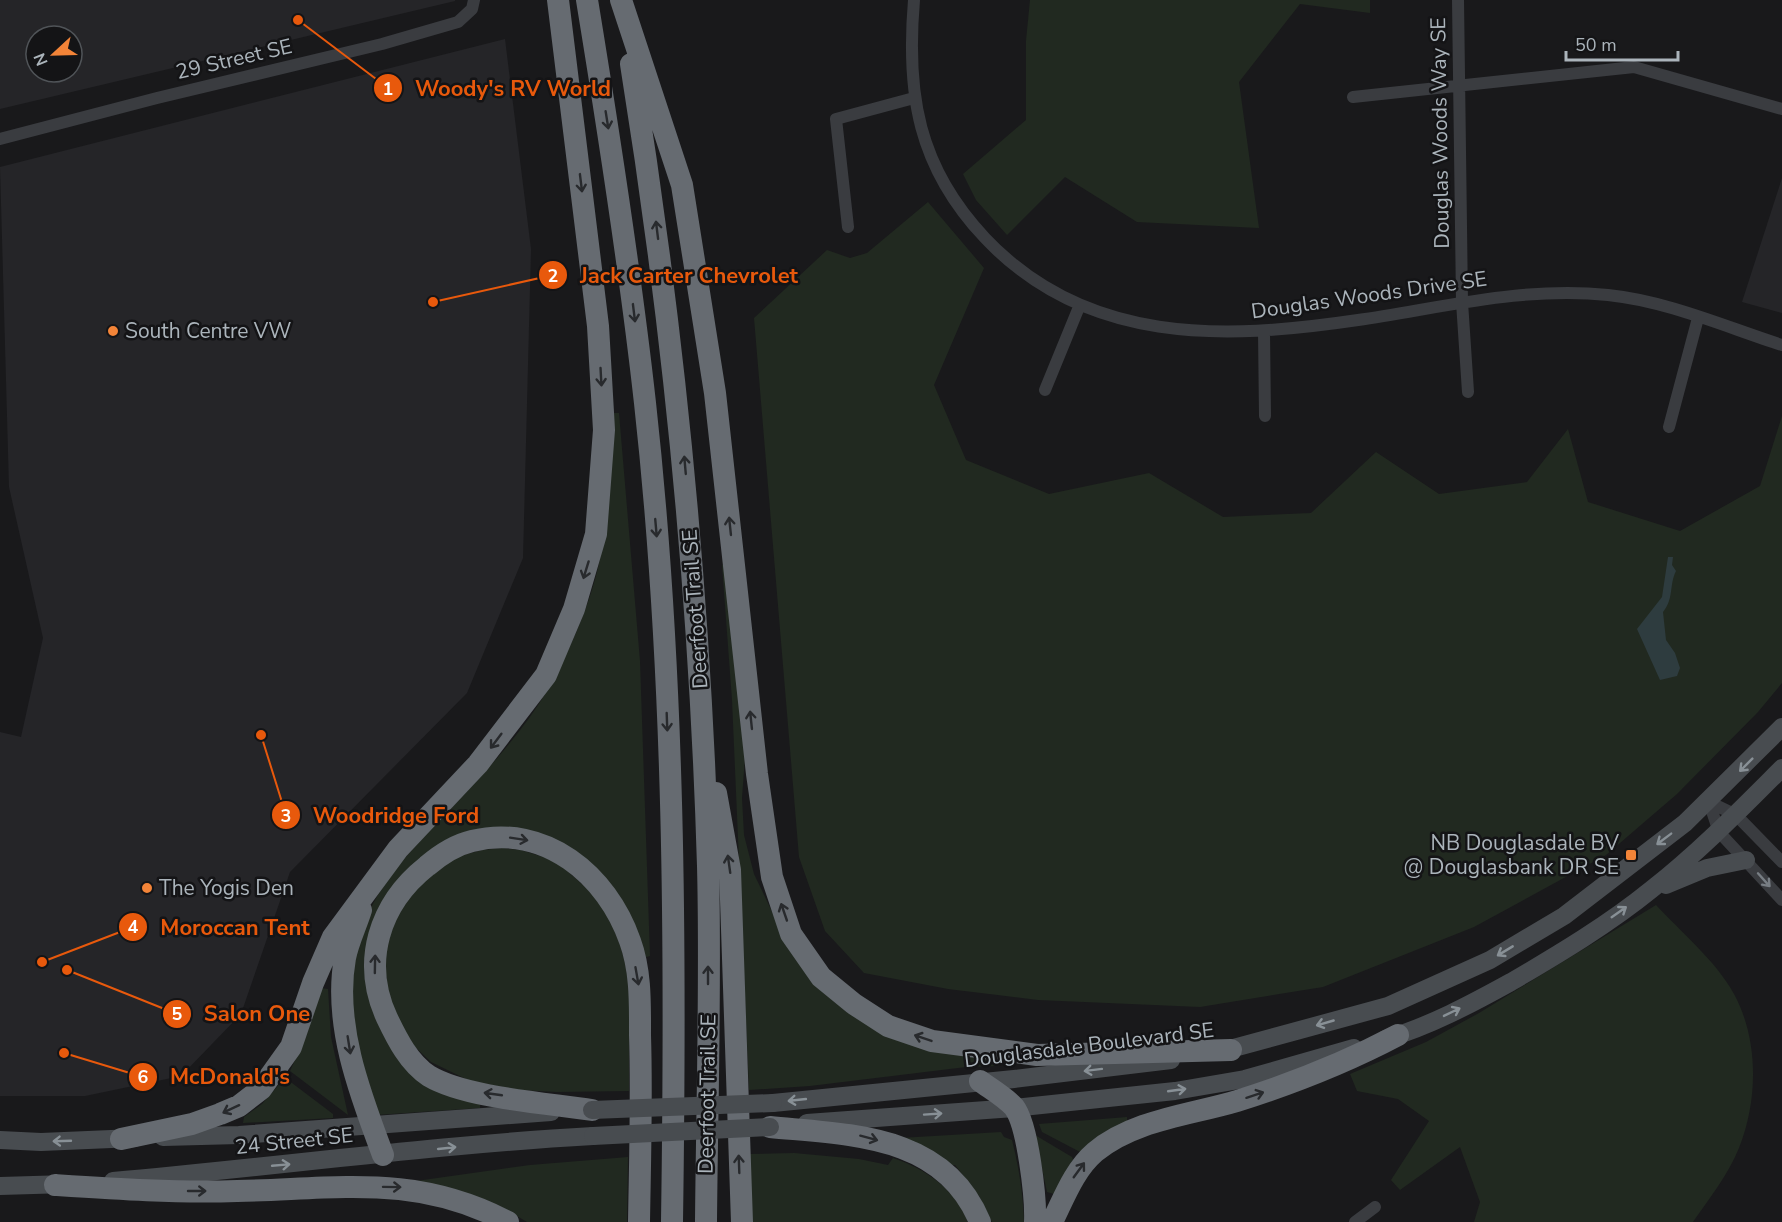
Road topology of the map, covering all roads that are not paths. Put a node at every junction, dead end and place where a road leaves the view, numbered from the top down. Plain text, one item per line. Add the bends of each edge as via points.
1 (558, 0) edge
2 (587, 0) edge
3 (621, 0) edge
4 (914, 0) edge
5 (1458, 0) edge
6 (473, 4) edge
7 (1459, 86) junction
8 (1353, 97) dead end
9 (914, 98) junction
10 (1782, 109) edge
11 (0, 139) edge
12 (848, 226) dead end
13 (1462, 302) junction
14 (1079, 307) junction
15 (1698, 318) junction
16 (1264, 332) junction
17 (1782, 345) edge
18 (1045, 390) dead end
19 (1468, 392) dead end
20 (1265, 416) dead end
21 (1669, 427) dead end
22 (701, 711) junction
23 (1782, 728) edge
24 (1782, 768) edge
25 (1709, 802) junction
26 (1736, 815) junction
27 (1719, 832) junction
28 (1746, 860) junction
29 (1782, 862) edge
30 (369, 886) junction
31 (1650, 891) junction
32 (1782, 900) edge
33 (1398, 1035) junction
34 (1231, 1050) junction
35 (980, 1081) junction
36 (1014, 1108) junction
37 (592, 1110) junction
38 (371, 1124) junction
39 (770, 1126) junction
40 (121, 1139) junction
41 (0, 1140) edge
42 (383, 1155) junction
43 (55, 1185) junction
44 (0, 1186) edge
45 (1375, 1207) dead end
46 (508, 1222) edge
47 (639, 1222) edge
48 (672, 1222) edge
49 (706, 1222) edge
50 (742, 1222) edge
51 (980, 1222) edge
52 (1035, 1222) edge
53 (1052, 1222) edge
54 (1355, 1222) edge

1 -> 30 highway via 598,327 604,430 597,534 574,609 546,675 478,764 398,849
2 -> 48 highway, Deerfoot Trail SE via 621,212 645,405 657,547 672,861
22 -> 3 highway, Deerfoot Trail SE via 676,389 653,200
34 -> 3 highway via 1037,1055 932,1041 888,1026 854,1004 821,977 791,934 772,878 716,393 682,185
4 - 9 street, Douglas Woods Drive SE
5 - 7 street, Douglas Woods Way SE
6 - 11 street, 29 Street SE via 458,22 381,44
7 - 8 street
7 - 10 street via 1634,67
7 - 13 street, Douglas Woods Way SE
9 - 12 street via 836,119
9 - 14 street, Douglas Woods Drive SE via 926,147 946,190 965,217 1021,272
13 - 15 street, Douglas Woods Drive SE via 1512,295 1608,295
13 - 16 street, Douglas Woods Drive SE
13 - 19 street, Douglas Woods Way SE
14 - 16 street, Douglas Woods Drive SE via 1161,328
14 - 18 street
15 - 17 street, Douglas Woods Drive SE
15 - 21 street
16 - 20 street
49 -> 22 highway, Deerfoot Trail SE via 708,879
50 -> 22 highway via 730,870
23 -> 25 main road, Douglasdale Boulevard SE
24 - 26 main road
25 - 26 street
25 - 27 street
25 -> 34 main road, Douglasdale Boulevard SE via 1564,916 1490,960 1389,1006
26 - 27 main road
26 - 29 street
27 - 28 street
27 - 31 main road
28 - 31 main road via 1707,868
28 -> 32 street
30 -> 38 highway via 345,957 341,997 352,1065
30 -> 40 highway via 333,937 291,1047 261,1089 220,1114
33 -> 31 main road via 1487,995 1535,968
36 -> 33 main road via 1175,1091 1245,1079
53 -> 33 highway via 1079,1171 1096,1151 1132,1130 1236,1101 1341,1065
34 -> 35 main road, Douglasdale Boulevard SE
35 - 36 highway
35 -> 37 main road, Douglasdale Boulevard SE, bridge via 773,1103
39 -> 36 main road
36 - 52 highway via 1034,1182
37 - 38 main road, 24 Street SE
37 -> 47 highway via 461,1089 428,1075 407,1055 395,1035 380,1003 373,966 379,927 409,880 442,854 472,841 512,837 543,844 569,857 595,879 616,908 630,942 639,982
38 - 40 main road, 24 Street SE via 239,1135
38 - 42 highway
42 -> 39 main road, 24 Street SE, bridge via 505,1141
39 -> 51 highway via 862,1136 910,1150 944,1170 964,1191
40 -> 41 main road, 24 Street SE
43 -> 42 main road, 24 Street SE
43 - 44 main road, 24 Street SE
43 -> 46 highway via 142,1191 405,1188 462,1200
45 - 54 street

